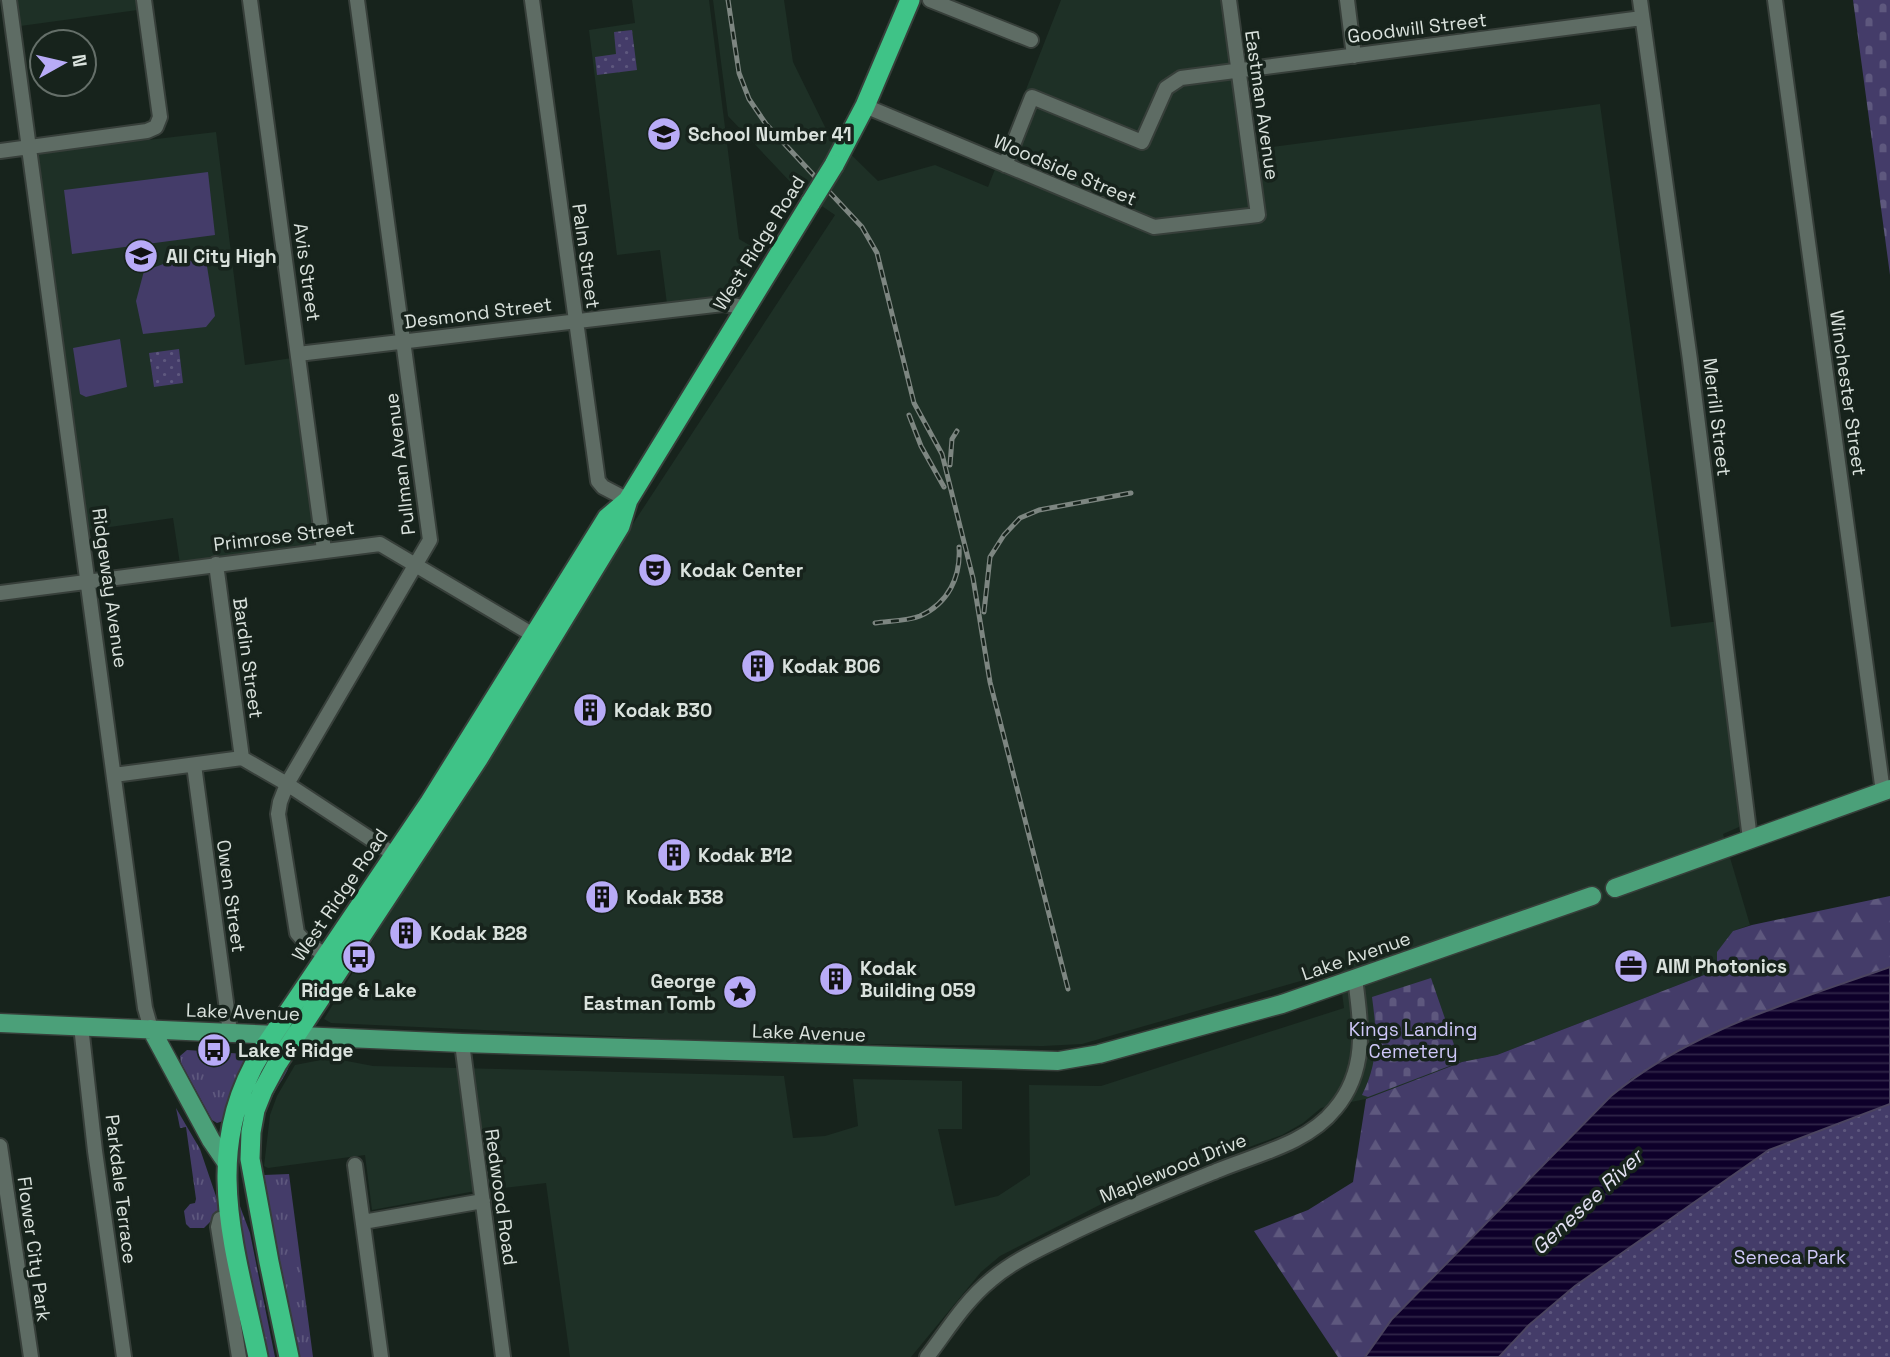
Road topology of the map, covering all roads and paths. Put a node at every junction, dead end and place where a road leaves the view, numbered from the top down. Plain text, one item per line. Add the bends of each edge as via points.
1 (9, 0) edge
2 (144, 0) edge
3 (250, 0) edge
4 (358, 0) edge
5 (532, 0) edge
6 (911, 0) edge
7 (930, 0) edge
8 (1229, 0) edge
9 (1347, 0) edge
10 (1640, 0) edge
11 (1775, 0) edge
12 (1642, 19) junction
13 (1031, 40) dead end
14 (1354, 56) junction
15 (1238, 71) junction
16 (865, 106) junction
17 (29, 147) junction
18 (0, 151) edge
19 (1005, 165) junction
20 (1258, 215) joint
21 (746, 307) junction
22 (576, 320) junction
23 (404, 341) junction
24 (298, 354) junction
25 (628, 500) junction
26 (324, 550) junction
27 (416, 563) junction
28 (216, 564) junction
29 (88, 580) junction
30 (0, 593) edge
31 (541, 639) junction
32 (242, 758) junction
33 (194, 765) junction
34 (114, 775) junction
35 (288, 784) junction
36 (1886, 790) edge
37 (1750, 839) junction
38 (402, 859) junction
39 (1615, 888) dead end
40 (1592, 896) dead end
41 (326, 955) junction
42 (1355, 978) junction
43 (0, 1023) edge
44 (82, 1026) junction
45 (151, 1029) junction
46 (230, 1032) junction
47 (274, 1034) junction
48 (296, 1035) junction
49 (461, 1042) junction
50 (0, 1146) edge
51 (226, 1162) junction
52 (355, 1165) dead end
53 (227, 1197) junction
54 (482, 1201) junction
55 (220, 1219) joint
56 (363, 1222) junction
57 (275, 1294) junction
58 (31, 1357) edge
59 (124, 1357) edge
60 (239, 1357) edge
61 (258, 1357) edge
62 (289, 1357) edge
63 (381, 1357) edge
64 (503, 1357) edge
65 (927, 1357) edge

1 - 17 street, Ridgeway Avenue
2 - 17 street via 159,124 147,131
3 - 24 street, Avis Street
4 - 23 street, Pullman Avenue
5 - 22 street, Palm Street
6 - 16 highway, West Ridge Road
7 - 13 street
8 - 15 street, Eastman Avenue
9 - 14 street
10 - 12 street, Merrill Street
11 - 36 street, Winchester Street
12 - 14 street, Goodwill Street
12 - 37 street, Merrill Street
14 - 15 street, Goodwill Street
15 - 19 street, Goodwill Street via 1173,82 1161,97 1142,142 1032,97
15 - 20 street, Eastman Avenue
16 - 19 street, Woodside Street
16 - 21 highway, West Ridge Road, bridge
17 - 18 street
17 - 29 street, Ridgeway Avenue
19 - 20 street, Woodside Street via 1154,227
21 - 22 street, Desmond Street via 723,304
21 - 25 highway, West Ridge Road
22 - 23 street, Desmond Street
22 - 25 street, Palm Street via 598,481
23 - 24 street, Desmond Street
23 - 27 street, Pullman Avenue via 430,540
24 - 26 street, Avis Street
25 - 31 highway, West Ridge Road via 620,526
26 - 27 street, Primrose Street via 382,544
26 - 28 street, Primrose Street
27 - 31 street, Primrose Street
27 - 35 street, Pullman Avenue
28 - 29 street, Primrose Street
28 - 32 street, Bardin Street
29 - 30 street, Primrose Street
29 - 34 street, Ridgeway Avenue
31 - 38 highway, West Ridge Road via 478,759
32 - 33 street
32 - 35 street
33 - 34 street
33 - 46 street, Owen Street
34 - 45 street, Ridgeway Avenue
35 - 38 street
35 - 41 street, Pullman Avenue via 278,814 293,919 306,943
36 - 37 main road
37 - 39 main road
38 - 41 highway, West Ridge Road
38 - 48 highway, West Ridge Road
40 - 42 main road, Lake Avenue
41 - 47 highway, West Ridge Road
42 - 49 main road, Lake Avenue via 1250,1013 1058,1061
42 - 65 street, Maplewood Drive via 1360,1058 1343,1098 1327,1118 1297,1138 1112,1213 1018,1261 979,1290
43 - 44 main road, Lake Avenue
44 - 45 main road, Lake Avenue
44 - 59 street, Parkdale Terrace
45 - 46 main road, Lake Avenue
45 - 51 main road, Ridgeway Avenue
46 - 47 main road, Lake Avenue
47 - 48 main road, Lake Avenue
47 - 51 highway, West Ridge Road via 242,1090
48 - 49 main road, Lake Avenue
48 - 57 highway, West Ridge Road via 262,1090 250,1139
49 - 54 street, Redwood Road
50 - 58 street, Flower City Park
51 - 53 highway, West Ridge Road
51 - 57 highway via 241,1185
52 - 56 street
53 - 55 highway
53 - 61 highway, West Ridge Road
54 - 56 street
54 - 64 street, Redwood Road
55 - 60 street
56 - 63 street
57 - 62 highway, West Ridge Road

